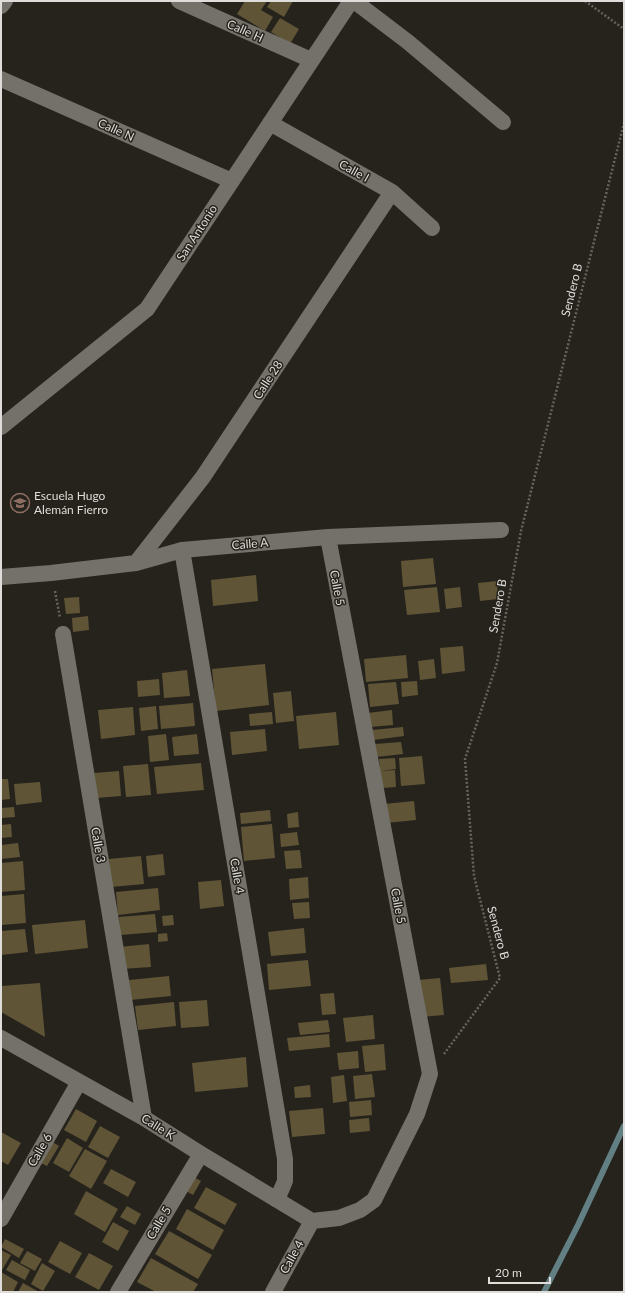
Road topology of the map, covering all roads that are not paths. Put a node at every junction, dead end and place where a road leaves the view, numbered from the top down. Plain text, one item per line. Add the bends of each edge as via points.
1 (5, 1) edge
2 (179, 1) edge
3 (352, 1) edge
4 (1, 6) edge
5 (311, 60) junction
6 (1, 80) edge
7 (502, 122) dead end
8 (270, 124) junction
9 (232, 181) junction
10 (392, 192) junction
11 (432, 228) dead end
12 (1, 426) edge
13 (501, 530) dead end
14 (328, 537) junction
15 (182, 550) junction
16 (136, 562) junction
17 (1, 577) edge
18 (63, 634) road end
19 (1, 1038) edge
20 (79, 1082) junction
21 (144, 1118) junction
22 (200, 1154) junction
23 (277, 1200) junction
24 (1, 1219) edge
25 (312, 1221) junction
26 (118, 1292) edge
27 (273, 1292) edge

1 - 4 street
2 - 5 street, Calle H
3 - 5 street, San Antonio
3 - 7 street via 408,42
5 - 8 street, San Antonio
6 - 9 street, Calle N
8 - 9 street, San Antonio
8 - 10 street, Calle I
9 - 12 street, San Antonio via 147,309
10 - 11 street, Calle I
10 - 16 street, Calle 28 via 203,477
13 - 14 street, Calle A
14 - 15 street, Calle A
14 - 25 street, Calle 5 via 430,1074 417,1114 374,1200 360,1210 339,1218
15 - 16 street, Calle A
15 - 23 street, Calle 4 via 285,1160 285,1181
16 - 17 street, Calle A
18 - 21 street, Calle 3
19 - 20 street, Calle K
20 - 21 street, Calle K
20 - 24 street, Calle 6
21 - 22 street, Calle K
22 - 23 street, Calle K
22 - 26 street, Calle 5
23 - 25 street, Calle K
25 - 27 street, Calle 4

